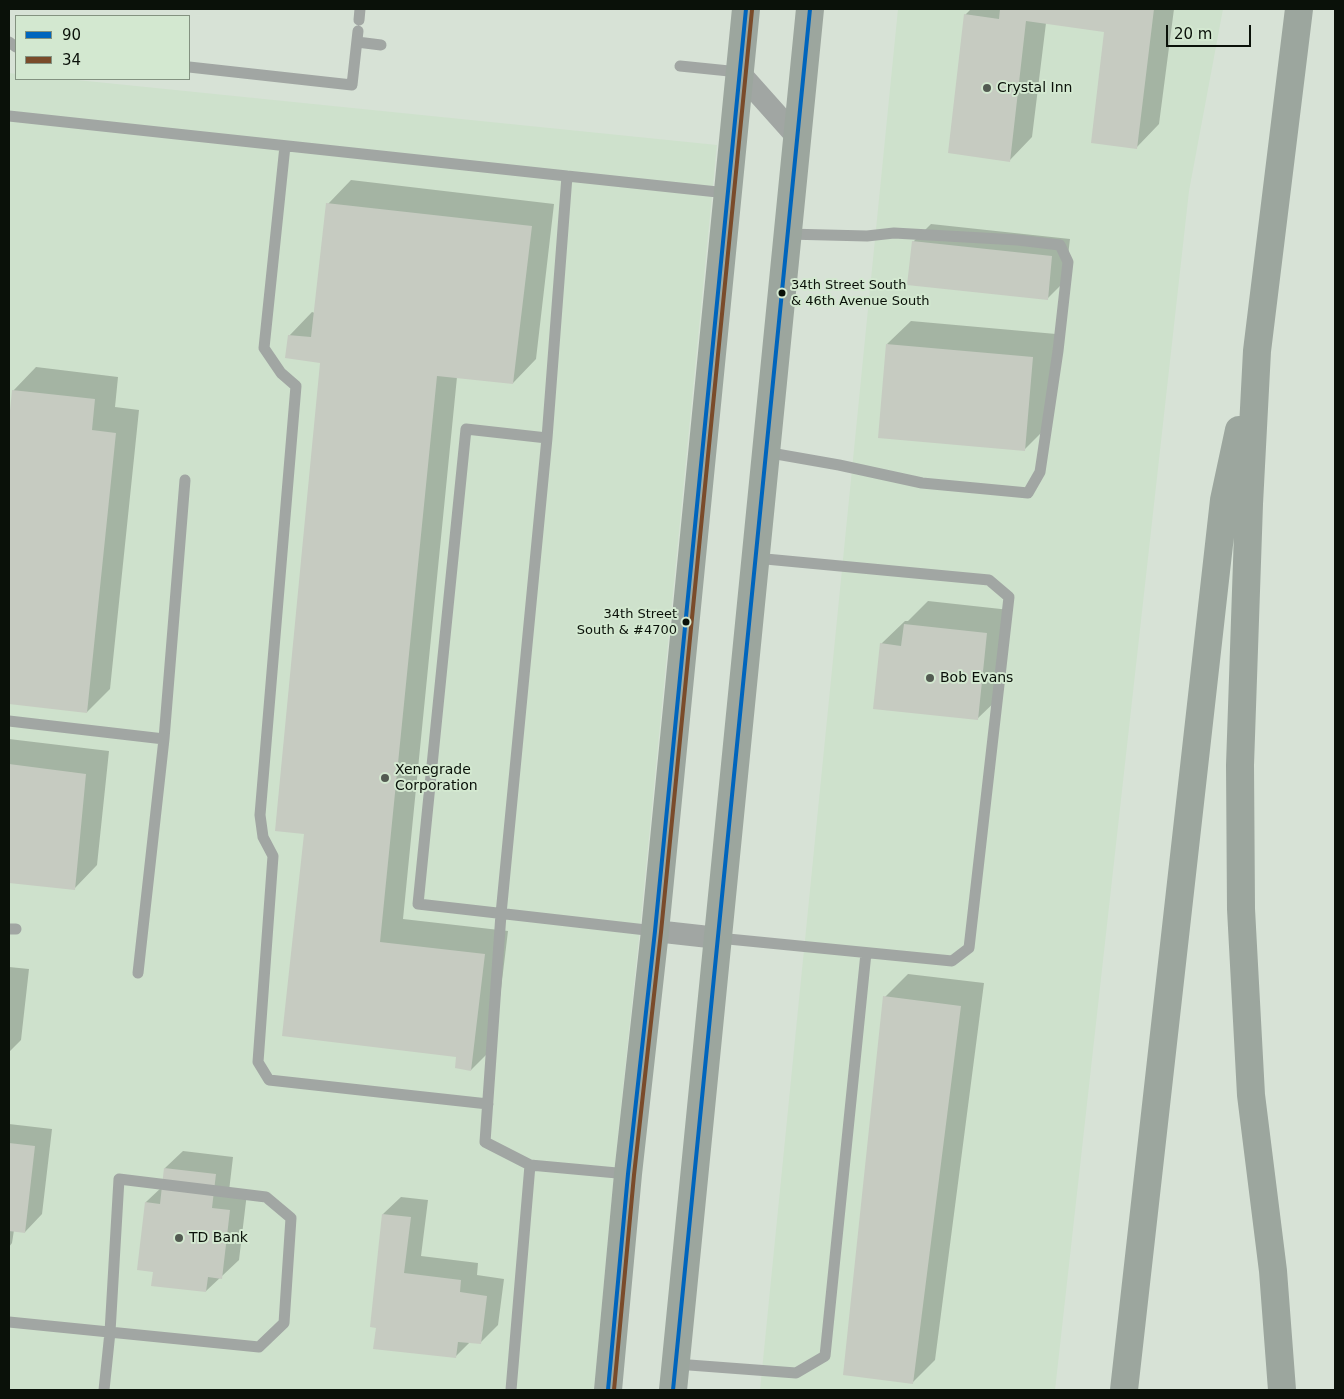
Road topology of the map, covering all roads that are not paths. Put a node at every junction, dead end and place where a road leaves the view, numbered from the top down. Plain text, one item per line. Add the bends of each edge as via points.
1 (746, 9) edge
2 (810, 9) edge
3 (1299, 9) edge
4 (359, 25) edge
5 (381, 45) dead end
6 (680, 66) dead end
7 (190, 67) edge
8 (739, 72) junction
9 (9, 116) edge
10 (797, 137) junction
11 (285, 146) junction
12 (567, 176) junction
13 (727, 193) junction
14 (787, 234) junction
15 (1257, 351) junction
16 (547, 438) junction
17 (766, 452) junction
18 (185, 480) dead end
19 (755, 558) junction
20 (9, 721) edge
21 (164, 739) junction
22 (500, 914) junction
23 (655, 931) junction
24 (718, 938) junction
25 (866, 952) junction
26 (138, 973) dead end
27 (488, 1104) junction
28 (530, 1165) junction
29 (628, 1174) junction
30 (9, 1322) edge
31 (110, 1332) junction
32 (674, 1377) edge
33 (104, 1390) edge
34 (511, 1390) edge
35 (608, 1390) edge
36 (1124, 1390) edge
37 (1282, 1390) edge

1 - 8 highway
2 - 10 highway
3 - 15 highway
4 - 5 lane
4 - 7 lane via 352,85
6 - 8 lane
8 - 10 street
8 - 13 highway
9 - 11 lane
10 - 14 highway
11 - 12 lane
11 - 27 lane via 264,348 280,373 296,386 260,815 263,837 273,856 258,1062 269,1080
12 - 13 lane
12 - 16 lane
13 - 23 highway
14 - 17 highway
14 - 17 lane via 867,236 894,232 1018,240 1060,245 1068,262 1040,472 1028,493 922,483
15 - 36 highway via 1224,500
15 - 37 highway via 1240,764 1241,908 1251,1095 1273,1271
16 - 22 lane
16 - 22 lane via 466,428 418,904
17 - 19 highway
18 - 21 lane
19 - 24 highway
19 - 25 lane via 989,580 1009,597 969,948 952,961
20 - 21 lane
21 - 26 lane
22 - 23 lane
22 - 27 lane
23 - 24 street
23 - 29 highway
24 - 25 lane
24 - 32 highway
25 - 32 lane via 825,1356 796,1373
27 - 28 lane via 485,1142
28 - 29 lane
28 - 34 lane
29 - 35 highway
30 - 31 lane
31 - 31 lane via 119,1179 266,1197 291,1218 284,1323 258,1348
31 - 33 lane

